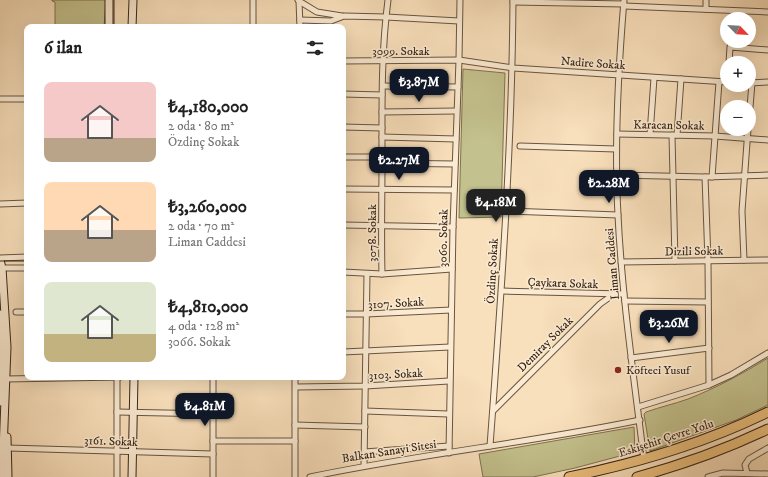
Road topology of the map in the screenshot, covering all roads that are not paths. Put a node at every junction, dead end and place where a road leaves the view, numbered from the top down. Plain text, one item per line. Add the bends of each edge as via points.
1 (109, 0) edge
2 (133, 0) edge
3 (253, 0) edge
4 (388, 0) edge
5 (460, 0) edge
6 (706, 0) edge
7 (299, 1) edge
8 (512, 1) edge
9 (624, 3) edge
10 (706, 9) junction
11 (768, 12) edge
12 (344, 16) junction
13 (386, 17) junction
14 (300, 20) junction
15 (459, 21) junction
16 (109, 24) edge
17 (132, 24) edge
18 (253, 24) edge
19 (300, 24) edge
20 (768, 50) edge
21 (729, 56) edge
22 (459, 60) junction
23 (346, 61) edge
24 (383, 61) junction
25 (513, 68) junction
26 (619, 75) junction
27 (654, 78) junction
28 (681, 79) junction
29 (719, 82) joint
30 (768, 82) edge
31 (756, 83) edge
32 (383, 86) junction
33 (458, 87) junction
34 (346, 94) edge
35 (382, 95) junction
36 (0, 99) edge
37 (24, 99) edge
38 (456, 111) junction
39 (382, 112) junction
40 (346, 127) edge
41 (382, 128) junction
42 (616, 134) junction
43 (650, 134) junction
44 (675, 135) junction
45 (715, 136) junction
46 (747, 136) edge
47 (382, 137) junction
48 (456, 139) junction
49 (747, 139) junction
50 (768, 140) edge
51 (520, 146) dead end
52 (616, 149) junction
53 (346, 157) edge
54 (382, 160) junction
55 (455, 164) junction
56 (744, 175) junction
57 (768, 175) edge
58 (617, 176) junction
59 (673, 176) junction
60 (705, 177) junction
61 (712, 177) junction
62 (382, 189) junction
63 (346, 190) edge
64 (454, 190) junction
65 (24, 203) edge
66 (0, 204) edge
67 (505, 211) junction
68 (618, 215) junction
69 (346, 225) edge
70 (381, 226) junction
71 (453, 227) junction
72 (24, 257) edge
73 (0, 259) edge
74 (744, 260) junction
75 (768, 260) edge
76 (675, 261) junction
77 (708, 261) junction
78 (621, 262) junction
79 (1, 268) edge
80 (24, 268) edge
81 (452, 269) junction
82 (346, 272) edge
83 (367, 274) junction
84 (382, 274) junction
85 (502, 291) junction
86 (614, 294) junction
87 (624, 294) junction
88 (625, 301) junction
89 (708, 302) junction
90 (450, 310) junction
91 (0, 311) edge
92 (16, 312) dead end
93 (24, 312) edge
94 (346, 314) edge
95 (366, 314) junction
96 (450, 347) junction
97 (709, 348) junction
98 (346, 352) edge
99 (366, 352) junction
100 (768, 353) edge
101 (631, 358) junction
102 (31, 380) edge
103 (118, 380) edge
104 (134, 380) edge
105 (214, 380) edge
106 (295, 380) edge
107 (2, 381) edge
108 (449, 381) junction
109 (709, 385) junction
110 (365, 386) junction
111 (296, 387) junction
112 (0, 402) edge
113 (638, 407) junction
114 (365, 411) junction
115 (493, 411) junction
116 (5, 412) junction
117 (117, 412) junction
118 (768, 412) edge
119 (134, 413) junction
120 (213, 414) junction
121 (448, 414) junction
122 (640, 420) junction
123 (295, 425) junction
124 (365, 427) junction
125 (768, 429) edge
126 (213, 441) junction
127 (295, 442) junction
128 (449, 446) junction
129 (490, 446) junction
130 (8, 448) junction
131 (768, 448) edge
132 (117, 451) junction
133 (132, 452) junction
134 (364, 452) junction
135 (449, 453) junction
136 (213, 454) junction
137 (644, 460) junction
138 (364, 465) junction
139 (748, 473) junction
140 (768, 474) edge
141 (2, 477) edge
142 (8, 477) edge
143 (117, 477) edge
144 (132, 477) edge
145 (213, 477) edge
146 (295, 477) edge
147 (310, 477) edge
148 (569, 477) edge
149 (637, 477) edge
150 (708, 477) edge

1 - 16 street
2 - 17 street
3 - 18 street
4 - 13 street, 3078. Sokak
5 - 15 street, 3060. Sokak
6 - 10 street
7 - 12 street via 317,12
7 - 14 street
8 - 9 street
8 - 25 street, Özdinç Sokak
9 - 10 street
9 - 26 street, Liman Caddesi
10 - 11 street
12 - 13 street
12 - 14 street via 331,21
13 - 15 street
13 - 24 street, 3078. Sokak
14 - 19 street
15 - 22 street, 3060. Sokak
20 - 21 street via 730,47
22 - 24 street, 3099. Sokak
22 - 25 street, Nadire Sokak
22 - 33 street, 3060. Sokak
23 - 24 street, 3099. Sokak
24 - 32 street, 3078. Sokak
25 - 26 street, Nadire Sokak
25 - 67 street, Özdinç Sokak
26 - 27 street, Nadire Sokak
26 - 42 street, Liman Caddesi
27 - 28 street, Nadire Sokak
27 - 43 street
28 - 29 street, Nadire Sokak
28 - 44 street
29 - 45 street
30 - 31 street
32 - 33 street
32 - 35 street, 3078. Sokak
33 - 38 street, 3060. Sokak
34 - 35 street
35 - 39 street, 3078. Sokak
36 - 37 street
38 - 39 street
38 - 48 street, 3060. Sokak
39 - 41 street, 3078. Sokak
40 - 41 street
41 - 47 street, 3078. Sokak
42 - 43 street, Karacan Sokak
42 - 52 street, Liman Caddesi
43 - 44 street, Karacan Sokak
44 - 45 street, Karacan Sokak
44 - 59 street
45 - 49 street, Karacan Sokak
45 - 61 street
46 - 49 street
47 - 48 street
47 - 54 street, 3078. Sokak
48 - 55 street, 3060. Sokak
49 - 50 street, Karacan Sokak
49 - 56 street
51 - 52 street
52 - 58 street, Liman Caddesi
53 - 54 street
54 - 55 street
54 - 62 street, 3078. Sokak
55 - 64 street, 3060. Sokak
56 - 57 street
56 - 61 street
56 - 74 street
58 - 59 street
58 - 68 street, Liman Caddesi
59 - 60 street
59 - 76 street
60 - 61 street
60 - 77 street
62 - 63 street
62 - 64 street
62 - 70 street, 3078. Sokak
64 - 71 street, 3060. Sokak
65 - 66 street
67 - 68 street
67 - 85 street, Özdinç Sokak
68 - 78 street, Liman Caddesi
69 - 70 street
70 - 71 street
70 - 84 street, 3078. Sokak
71 - 81 street, 3060. Sokak
72 - 73 street
73 - 79 street
74 - 75 street, Dizili Sokak
74 - 77 street, Dizili Sokak
76 - 77 street, Dizili Sokak
76 - 78 street, Dizili Sokak
77 - 89 street
78 - 87 street, Liman Caddesi
79 - 80 street
79 - 107 street via 7,347
81 - 84 street
81 - 90 street, 3060. Sokak
82 - 83 street
83 - 84 street
83 - 95 street
85 - 86 street, Çaykara Sokak
85 - 115 street, Özdinç Sokak
86 - 87 street, Çaykara Sokak
86 - 115 street, Demiray Sokak via 594,310
87 - 88 street, Liman Caddesi
88 - 89 street
88 - 101 street, Liman Caddesi
89 - 97 street
90 - 95 street, 3107. Sokak
90 - 96 street, 3060. Sokak
91 - 107 street
92 - 93 street
94 - 95 street, 3107. Sokak
95 - 99 street
96 - 99 street
96 - 108 street, 3060. Sokak
97 - 101 street
97 - 109 street
98 - 99 street
99 - 110 street
100 - 109 street
101 - 113 street, Liman Caddesi
102 - 107 street
103 - 117 street
104 - 119 street
105 - 120 street
106 - 111 street
107 - 112 street
107 - 116 street
108 - 110 street, 3103. Sokak
108 - 121 street, 3060. Sokak
109 - 113 street
110 - 111 street, 3103. Sokak
110 - 114 street
111 - 123 street
113 - 122 street, Liman Caddesi
114 - 121 street
114 - 124 street
115 - 129 street, Özdinç Sokak
116 - 130 street
116 - 141 street
117 - 119 street
117 - 132 street
118 - 137 highway, Eskişehir Çevre Yolu via 718,434
119 - 120 street
119 - 133 street
120 - 126 street
121 - 128 street, 3060. Sokak
122 - 129 street
122 - 137 street, Liman Caddesi
123 - 124 street
123 - 127 street
124 - 134 street
125 - 149 highway via 672,467
126 - 127 street
126 - 136 street
127 - 146 street
128 - 134 street
128 - 135 street, 3060. Sokak
129 - 135 street
130 - 132 street, 3161. Sokak
130 - 142 street
131 - 139 street via 748,459 745,465
132 - 133 street, 3161. Sokak
132 - 143 street
133 - 136 street, 3161. Sokak
133 - 144 street
134 - 138 street
135 - 138 street, Balkan Sanayi Sitesi
136 - 145 street
137 - 148 highway, Eskişehir Çevre Yolu
138 - 147 street, Balkan Sanayi Sitesi
139 - 140 street
139 - 150 street via 723,473

